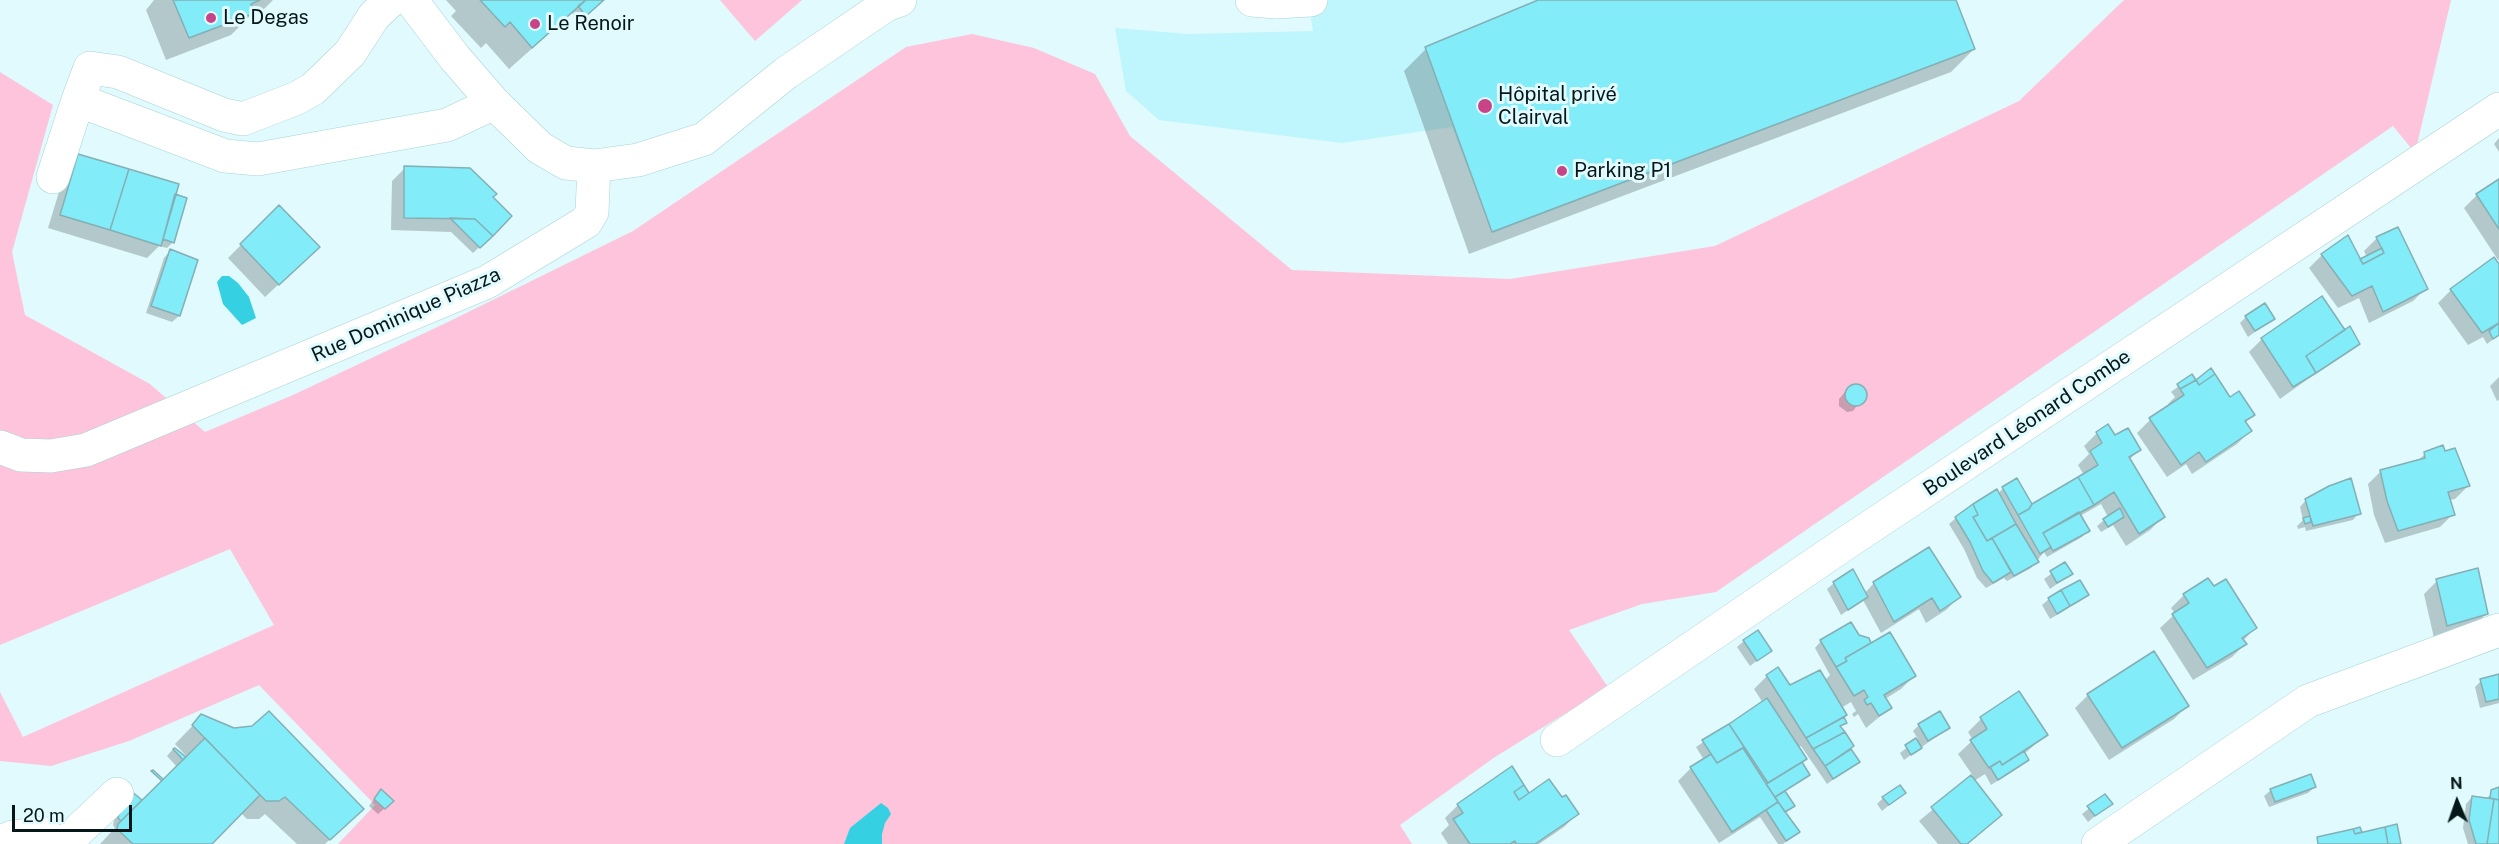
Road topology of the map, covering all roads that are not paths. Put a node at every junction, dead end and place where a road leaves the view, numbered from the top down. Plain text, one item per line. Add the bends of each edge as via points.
1 (391, 0) edge
2 (411, 0) edge
3 (900, 0) edge
4 (1252, 0) edge
5 (1311, 0) edge
6 (78, 100) junction
7 (494, 103) junction
8 (2499, 109) edge
9 (594, 166) junction
10 (53, 177) dead end
11 (0, 447) edge
12 (2499, 630) edge
13 (1557, 740) dead end
14 (117, 794) dead end
15 (0, 843) edge
16 (59, 844) edge
17 (64, 844) edge
18 (2098, 844) edge

1 - 6 street via 374,16 350,53 313,89 243,119 118,72 90,68
2 - 7 street
3 - 9 street via 886,5 786,73 704,139 638,160
4 - 5 street
6 - 7 street via 225,156 258,159 447,125
6 - 10 street
7 - 9 street via 540,148 566,164
8 - 13 street, Boulevard Léonard Combe
9 - 11 street, Rue Dominique Piazza via 591,212 586,222 487,282 86,450 51,456 21,455
12 - 18 street via 2308,701
14 - 17 street
15 - 16 street via 12,837 42,833

